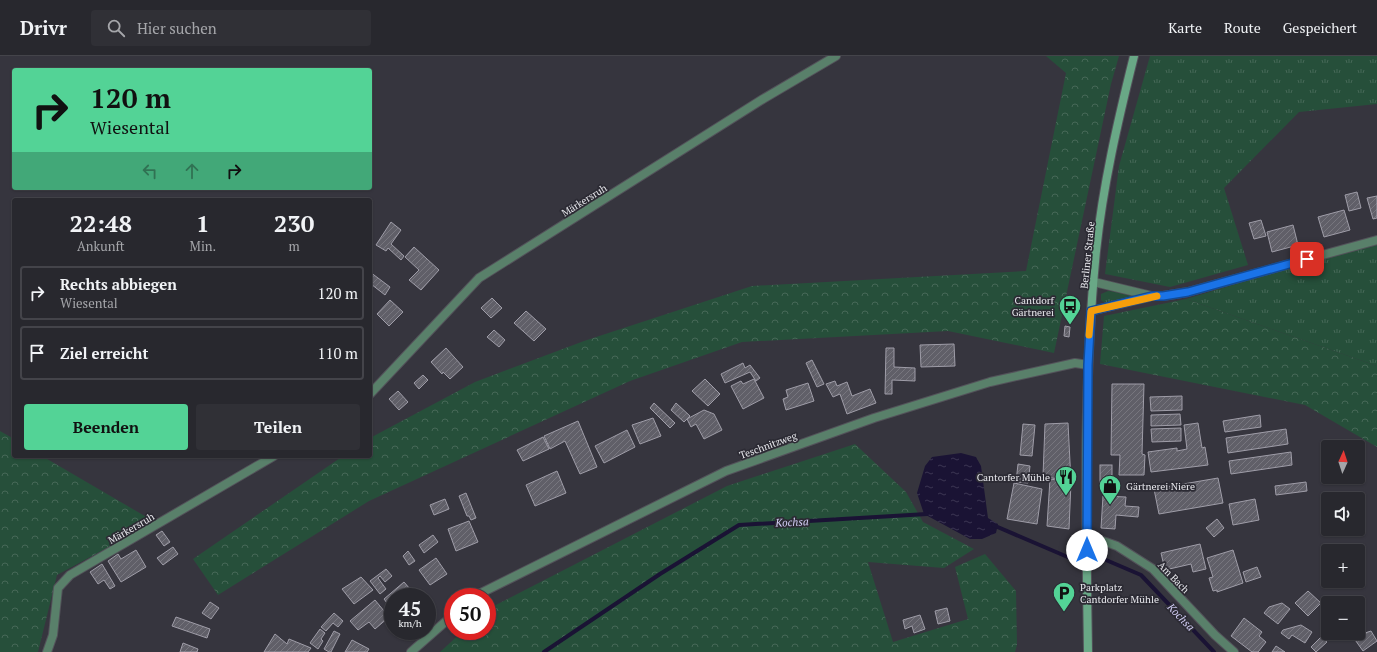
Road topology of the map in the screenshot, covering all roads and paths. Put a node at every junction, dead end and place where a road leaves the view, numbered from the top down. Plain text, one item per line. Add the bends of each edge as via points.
1 (836, 56) edge
2 (1134, 56) edge
3 (1377, 240) edge
4 (1094, 282) junction
5 (1152, 296) junction
6 (1091, 311) junction
7 (1088, 365) junction
8 (372, 392) edge
9 (271, 458) edge
10 (1086, 535) junction
11 (491, 588) edge
12 (444, 623) edge
13 (47, 652) edge
14 (411, 652) edge
15 (1088, 652) edge
16 (1234, 652) edge

1 - 8 street, Märkersruh via 756,103 479,278
2 - 4 main road, Berliner Straße via 1106,179
3 - 5 street via 1188,292
4 - 5 street
4 - 6 main road, Berliner Straße
5 - 6 street
6 - 7 main road, Berliner Straße
7 - 10 main road, Berliner Straße
7 - 11 street, Teschnitzweg via 1075,364 990,382 874,418 726,471
9 - 13 street, Märkersruh via 70,575 58,588 53,635
10 - 15 main road, Berliner Straße
10 - 16 street, Am Bach via 1117,546 1153,569
12 - 14 street

